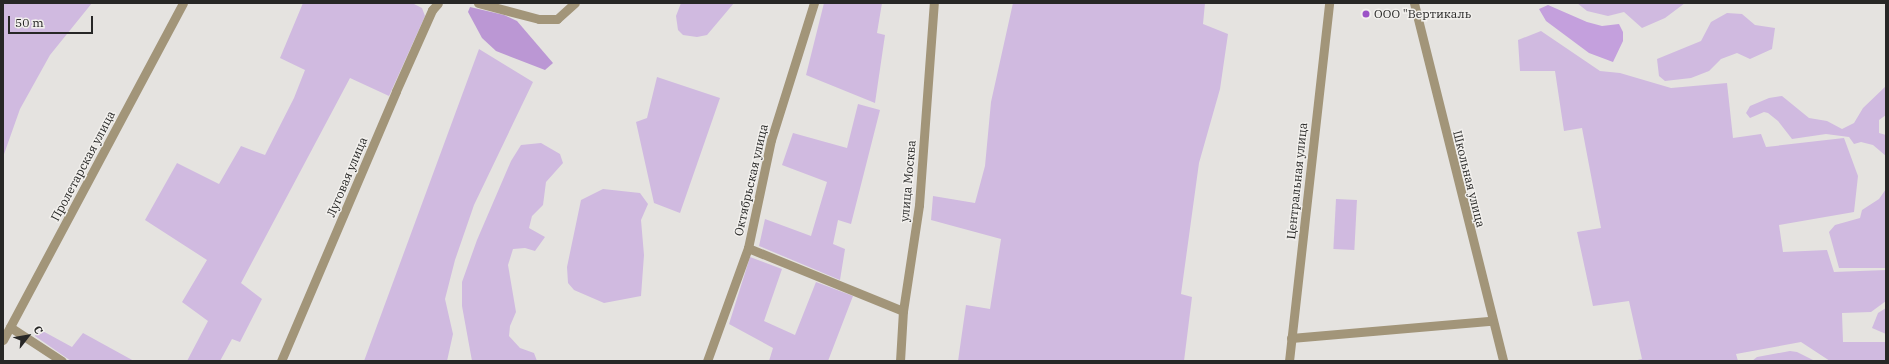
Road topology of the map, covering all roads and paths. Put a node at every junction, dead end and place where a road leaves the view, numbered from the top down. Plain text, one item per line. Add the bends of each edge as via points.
1 (183, 3) edge
2 (438, 3) edge
3 (478, 3) edge
4 (575, 3) edge
5 (814, 3) edge
6 (934, 3) edge
7 (1329, 3) edge
8 (1414, 3) edge
9 (748, 248) junction
10 (903, 311) junction
11 (1491, 322) junction
12 (10, 327) junction
13 (1292, 338) junction
14 (3, 340) edge
15 (62, 361) edge
16 (281, 361) edge
17 (707, 361) edge
18 (900, 361) edge
19 (1289, 361) edge
20 (1503, 361) edge

1 - 12 street, Пролетарская улица
2 - 16 street, Луговая улица via 432,10 396,92
3 - 4 street via 539,19 557,19
5 - 9 street, Октябрьская улица via 771,140
6 - 10 street, улица Москва via 919,205
7 - 13 street, Центральная улица
8 - 11 street, Школьная улица
9 - 10 street
9 - 17 street, Октябрьская улица
10 - 18 street, улица Москва
11 - 13 street
11 - 20 street, Школьная улица
12 - 14 street, Пролетарская улица
12 - 15 street
13 - 19 street, Центральная улица

